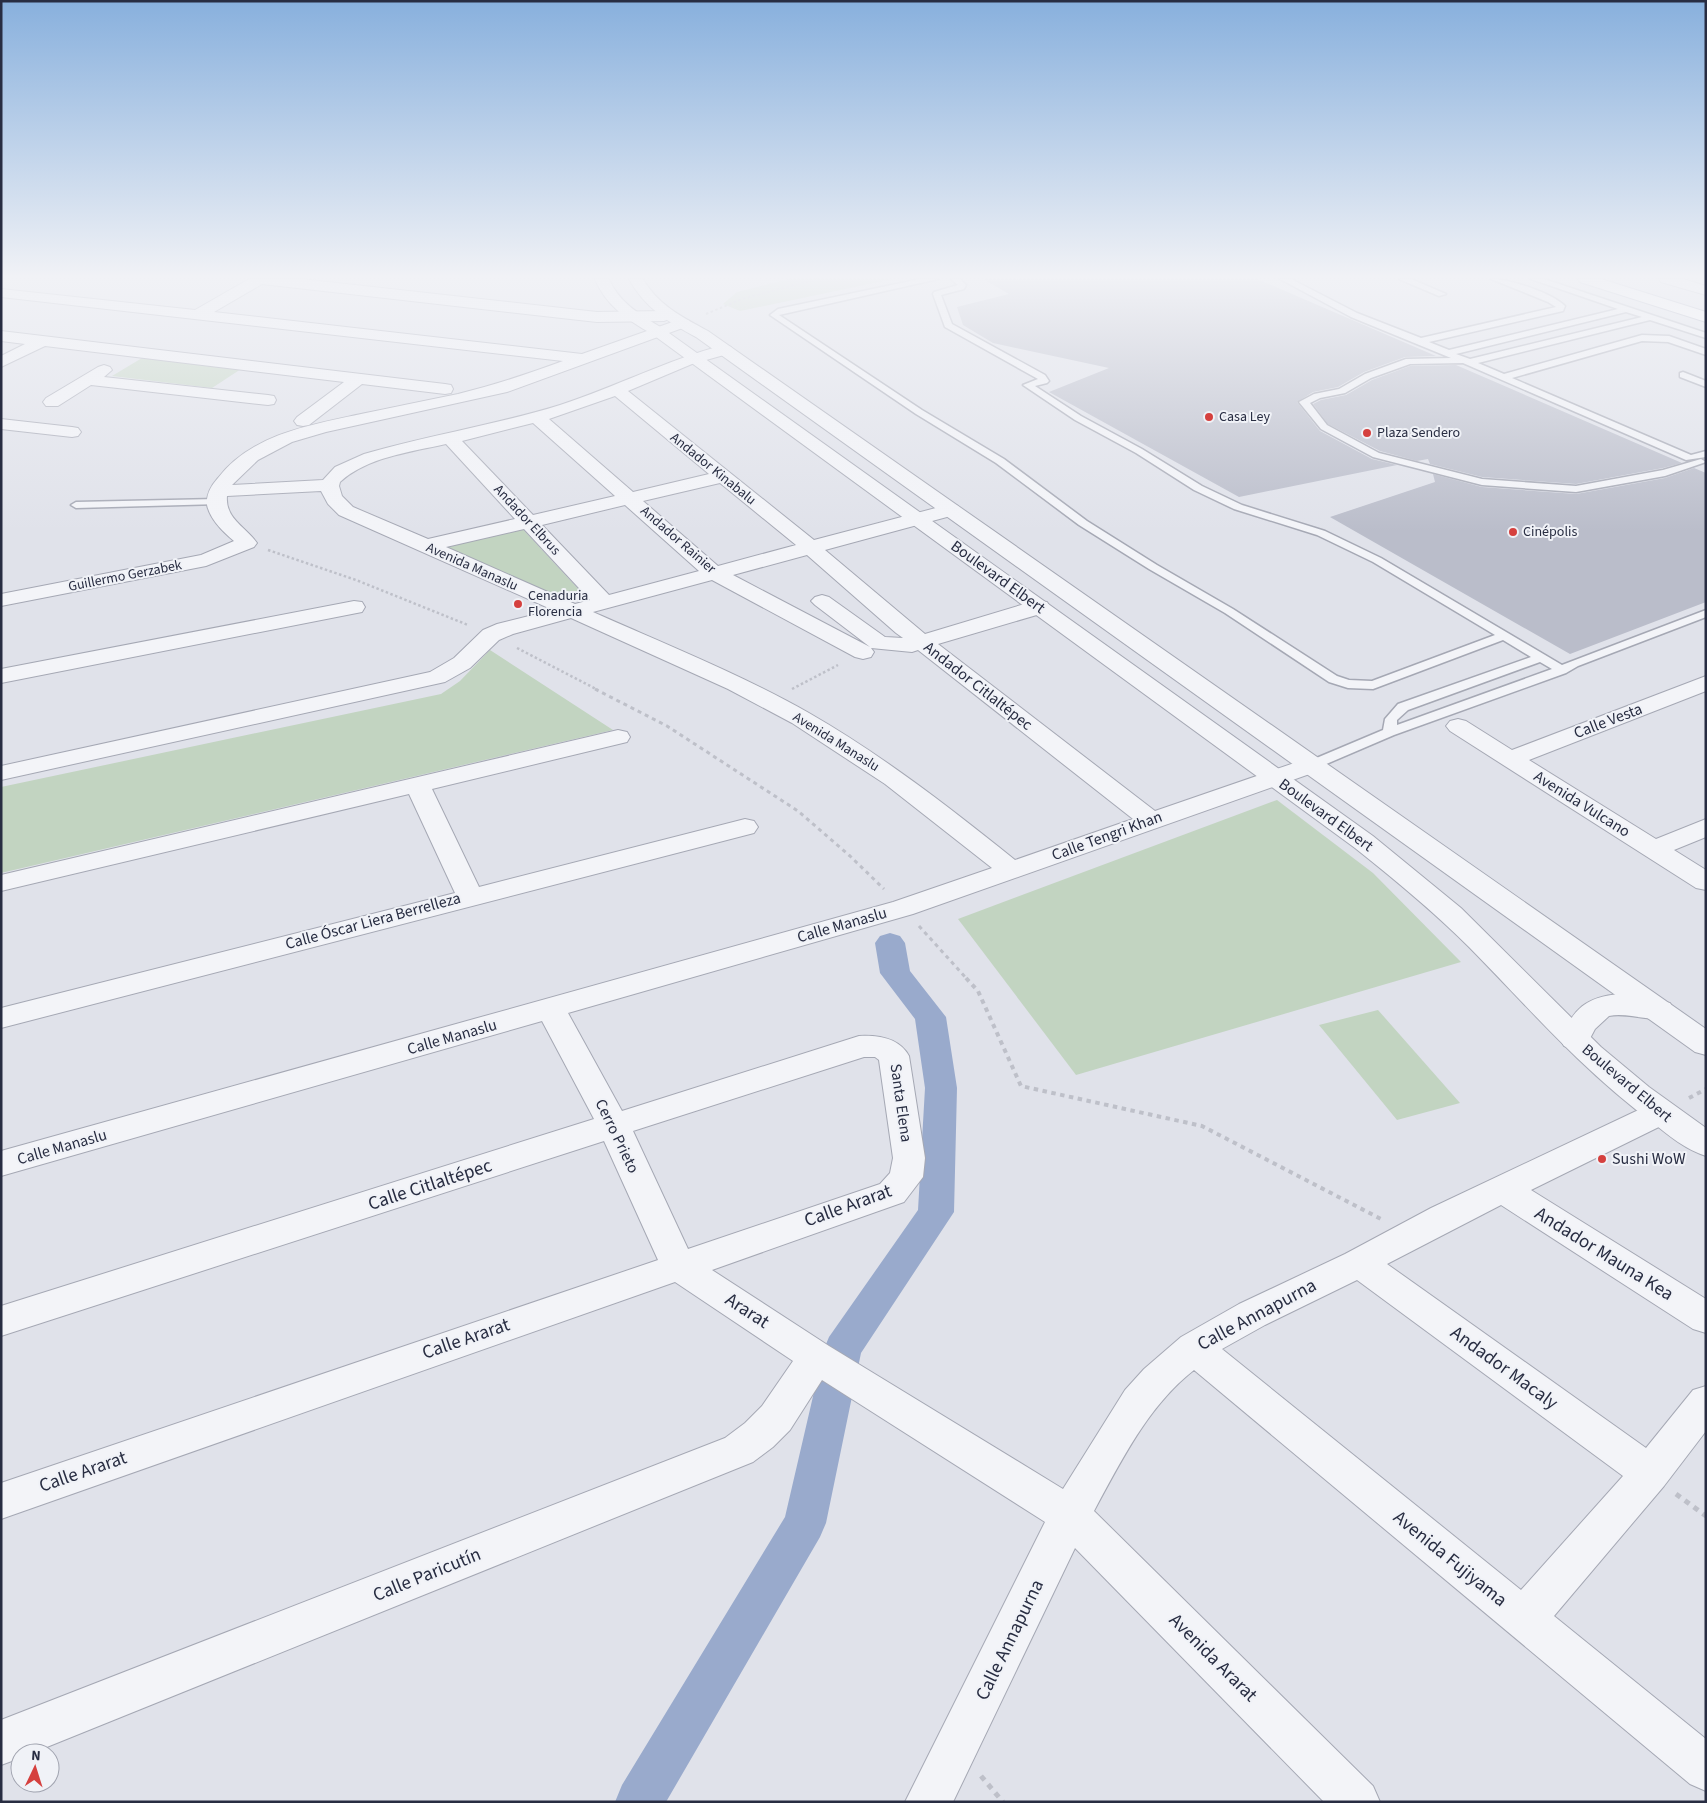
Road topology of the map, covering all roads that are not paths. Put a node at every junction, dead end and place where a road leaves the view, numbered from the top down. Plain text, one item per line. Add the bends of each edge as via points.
1 (116, 363) edge
2 (225, 363) edge
3 (572, 363) edge
4 (682, 363) edge
5 (702, 363) edge
6 (744, 363) edge
7 (849, 363) edge
8 (1017, 363) edge
9 (1403, 363) edge
10 (1473, 363) edge
11 (1553, 363) edge
12 (248, 366) junction
13 (1683, 375) dead end
14 (1504, 377) junction
15 (358, 379) junction
16 (88, 380) junction
17 (1706, 384) edge
18 (445, 389) dead end
19 (617, 390) junction
20 (208, 393) junction
21 (268, 400) dead end
22 (52, 402) dead end
23 (536, 416) junction
24 (303, 421) dead end
25 (1, 424) edge
26 (72, 432) dead end
27 (450, 438) junction
28 (1704, 460) edge
29 (722, 477) junction
30 (329, 485) junction
31 (217, 497) junction
32 (629, 498) junction
33 (76, 505) dead end
34 (951, 510) junction
35 (917, 519) junction
36 (529, 522) junction
37 (425, 546) junction
38 (810, 547) junction
39 (714, 573) junction
40 (1, 600) edge
41 (822, 601) dead end
42 (604, 602) junction
43 (354, 607) dead end
44 (1039, 607) junction
45 (573, 611) junction
46 (1706, 612) edge
47 (1503, 636) junction
48 (922, 642) junction
49 (863, 652) dead end
50 (1540, 658) junction
51 (1574, 663) junction
52 (1562, 670) junction
53 (1, 676) edge
54 (1706, 683) edge
55 (1458, 726) dead end
56 (1388, 732) junction
57 (618, 737) dead end
58 (1510, 759) junction
59 (1312, 765) junction
60 (1, 773) edge
61 (1276, 778) junction
62 (417, 784) junction
63 (1150, 820) junction
64 (746, 826) dead end
65 (1706, 827) edge
66 (1654, 850) junction
67 (1011, 870) junction
68 (1706, 882) edge
69 (1, 883) edge
70 (470, 896) junction
71 (903, 908) joint
72 (551, 1009) junction
73 (1659, 1010) junction
74 (1, 1018) edge
75 (1575, 1039) junction
76 (1706, 1044) edge
77 (859, 1047) joint
78 (1660, 1113) junction
79 (614, 1126) junction
80 (1706, 1144) edge
81 (909, 1158) joint
82 (1, 1164) edge
83 (1503, 1189) junction
84 (1359, 1263) junction
85 (678, 1266) junction
86 (1706, 1318) edge
87 (1, 1321) edge
88 (1194, 1348) junction
89 (816, 1357) junction
90 (1706, 1402) edge
91 (1650, 1473) junction
92 (1, 1501) edge
93 (1070, 1515) junction
94 (1524, 1620) junction
95 (1, 1743) edge
96 (1706, 1768) edge
97 (928, 1802) edge
98 (1357, 1802) edge

1 - 16 street
2 - 12 street
3 - 31 street via 487,391 291,436 256,454 228,478
4 - 19 street
5 - 35 street, Boulevard Elbert
6 - 34 street, Boulevard Elbert
7 - 47 lane via 919,412 1000,461 1105,537 1229,611 1333,679 1348,684 1372,685
8 - 47 lane via 1044,381 1028,386 1198,488 1238,507 1321,533 1429,590
9 - 28 lane via 1368,376 1342,391 1304,402 1324,427 1376,455 1482,482 1576,489 1665,473
10 - 14 lane
11 - 14 lane
12 - 15 street
12 - 20 street
13 - 17 lane
14 - 28 lane via 1690,458
15 - 18 street
15 - 24 street
16 - 20 street
16 - 22 street
19 - 23 street
19 - 29 street, Andador Kinabalu
20 - 21 street
23 - 27 street
23 - 32 street, Andador Rainier
25 - 26 street
27 - 30 street via 351,465
27 - 36 street, Andador Elbrus
29 - 32 street
29 - 38 street, Andador Kinabalu
30 - 31 street
30 - 37 street, Avenida Manaslu via 337,504 346,511
31 - 33 lane
31 - 40 street, Guillermo Gerzabek via 223,520 246,543 206,560
32 - 36 street
32 - 39 street, Andador Rainier
34 - 35 street
34 - 59 street, Boulevard Elbert
35 - 38 street
35 - 44 street, Boulevard Elbert
36 - 37 street
36 - 42 street, Andador Elbrus
37 - 45 street, Avenida Manaslu
38 - 39 street
38 - 48 street, Andador Citlaltépec
39 - 42 street
39 - 49 street, Andador Rainier
41 - 48 street via 879,643 912,645
42 - 45 street
43 - 53 street
44 - 48 street
44 - 61 street, Boulevard Elbert
45 - 60 street via 491,635 462,663 437,677
45 - 67 street, Avenida Manaslu via 769,701 895,780
46 - 51 lane
47 - 50 lane
48 - 63 street, Andador Citlaltépec
50 - 51 lane
50 - 52 lane
50 - 56 lane via 1403,707 1391,719
51 - 52 lane
52 - 56 lane
54 - 58 street, Calle Vesta
55 - 58 street, Avenida Vulcano
56 - 59 lane
57 - 62 street
58 - 66 street, Avenida Vulcano
59 - 61 street, Calle Tengri Khan
59 - 73 street, Boulevard Elbert
61 - 63 street, Calle Tengri Khan
61 - 75 street, Boulevard Elbert via 1422,888 1464,925
62 - 69 street
62 - 70 street
63 - 67 street, Calle Tengri Khan
64 - 70 street, Calle Óscar Liera Berrelleza
65 - 66 street
66 - 68 street, Avenida Vulcano
67 - 71 street, Calle Tengri Khan
70 - 74 street, Calle Óscar Liera Berrelleza
71 - 72 street, Calle Manaslu
72 - 79 street, Cerro Prieto
72 - 82 street, Calle Manaslu
73 - 75 street via 1623,1005 1595,1009 1582,1021
73 - 76 street, Boulevard Elbert
75 - 78 street, Boulevard Elbert
77 - 79 street, Calle Citlaltépec
77 - 81 street, Santa Elena via 888,1049 894,1056
78 - 80 street, Boulevard Elbert
78 - 83 street, Calle Annapurna
79 - 85 street, Cerro Prieto
79 - 87 street, Calle Citlaltépec
81 - 85 street, Calle Ararat via 906,1178 892,1193
83 - 84 street, Calle Annapurna
83 - 86 street, Andador Mauna Kea
84 - 88 street, Calle Annapurna via 1249,1316
84 - 91 street, Andador Macaly
85 - 89 street, Ararat
85 - 92 street, Calle Ararat
88 - 93 street, Calle Annapurna via 1157,1380 1134,1410
88 - 94 street, Avenida Fujiyama
89 - 93 street, Ararat
89 - 95 street, Calle Paricutín via 776,1418 739,1450
90 - 91 street
91 - 94 street
93 - 97 street, Calle Annapurna via 958,1748
93 - 98 street, Avenida Ararat
94 - 96 street, Avenida Fujiyama

